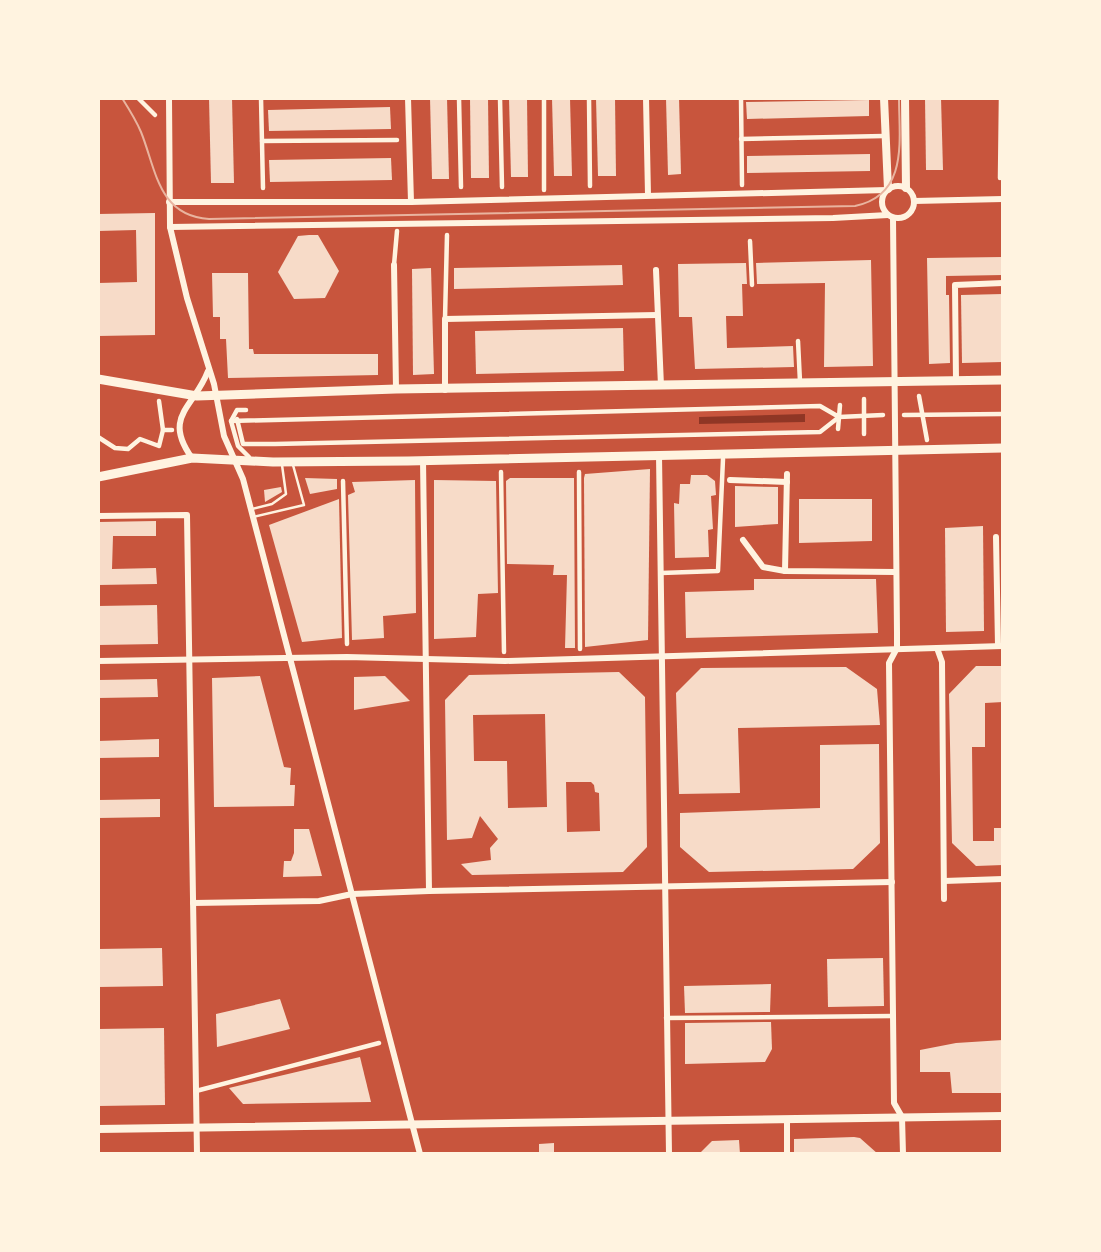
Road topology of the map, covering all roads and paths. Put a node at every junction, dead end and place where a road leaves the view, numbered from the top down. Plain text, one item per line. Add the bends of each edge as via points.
1 (138, 98) edge
2 (169, 98) edge
3 (261, 98) edge
4 (408, 98) edge
5 (459, 98) edge
6 (500, 98) edge
7 (544, 98) edge
8 (589, 98) edge
9 (646, 98) edge
10 (741, 98) edge
11 (884, 98) edge
12 (905, 98) edge
13 (1002, 98) edge
14 (155, 115) dead end
15 (1002, 127) edge
16 (885, 136) junction
17 (741, 139) junction
18 (397, 140) dead end
19 (262, 141) junction
20 (1000, 178) dead end
21 (742, 185) dead end
22 (590, 186) dead end
23 (461, 187) dead end
24 (502, 187) dead end
25 (263, 188) dead end
26 (906, 188) junction
27 (544, 190) dead end
28 (888, 190) junction
29 (648, 195) junction
30 (1003, 200) edge
31 (914, 201) junction
32 (169, 202) junction
33 (411, 202) junction
34 (891, 216) junction
35 (170, 227) junction
36 (397, 231) dead end
37 (446, 235) dead end
38 (750, 241) dead end
39 (394, 264) joint
40 (656, 270) dead end
41 (1003, 283) edge
42 (752, 285) dead end
43 (657, 314) junction
44 (444, 319) junction
45 (798, 341) dead end
46 (208, 371) junction
47 (98, 379) edge
48 (1003, 380) edge
49 (956, 381) junction
50 (895, 382) junction
51 (800, 383) junction
52 (661, 386) junction
53 (396, 389) junction
54 (445, 390) junction
55 (216, 395) junction
56 (197, 396) junction
57 (919, 396) dead end
58 (864, 399) dead end
59 (159, 401) dead end
60 (839, 405) dead end
61 (246, 410) dead end
62 (1003, 414) edge
63 (904, 415) dead end
64 (921, 415) junction
65 (865, 417) junction
66 (881, 417) dead end
67 (839, 418) junction
68 (234, 420) junction
69 (838, 429) dead end
70 (163, 430) junction
71 (172, 430) dead end
72 (864, 434) dead end
73 (98, 438) edge
74 (927, 440) dead end
75 (1003, 448) edge
76 (894, 450) junction
77 (659, 455) junction
78 (249, 457) dead end
79 (192, 458) junction
80 (235, 460) junction
81 (423, 460) junction
82 (723, 460) dead end
83 (292, 461) junction
84 (281, 462) junction
85 (501, 472) dead end
86 (579, 472) dead end
87 (98, 477) edge
88 (730, 480) dead end
89 (343, 481) dead end
90 (252, 513) junction
91 (98, 516) edge
92 (996, 537) dead end
93 (743, 540) dead end
94 (785, 571) junction
95 (896, 572) junction
96 (661, 573) junction
97 (347, 644) dead end
98 (1001, 646) edge
99 (897, 648) junction
100 (937, 648) junction
101 (580, 649) dead end
102 (505, 652) dead end
103 (663, 656) junction
104 (189, 659) junction
105 (291, 659) junction
106 (427, 659) junction
107 (98, 662) edge
108 (1003, 879) edge
109 (944, 881) junction
110 (892, 882) junction
111 (664, 886) junction
112 (429, 891) junction
113 (352, 894) junction
114 (944, 899) dead end
115 (193, 903) junction
116 (893, 1016) junction
117 (666, 1018) junction
118 (379, 1043) dead end
119 (196, 1091) junction
120 (1003, 1116) edge
121 (902, 1117) junction
122 (786, 1119) junction
123 (668, 1121) junction
124 (412, 1125) junction
125 (196, 1127) junction
126 (98, 1129) edge
127 (197, 1154) edge
128 (420, 1154) edge
129 (669, 1154) edge
130 (787, 1154) edge
131 (903, 1154) edge

1 - 14 street
2 - 32 street
3 - 19 street
4 - 33 street
5 - 23 street
6 - 24 street
7 - 27 street
8 - 22 street
9 - 29 street
10 - 17 street
11 - 16 street
12 - 26 street
13 - 15 street
15 - 20 street
16 - 17 street
16 - 28 street
17 - 21 street
18 - 19 street
19 - 25 street
26 - 28 street
26 - 31 street
28 - 29 street
28 - 34 street via 882,200
29 - 33 street
30 - 31 street
31 - 34 street via 908,215
32 - 33 street
32 - 35 street
34 - 35 street
34 - 50 street
35 - 46 street
36 - 39 street
37 - 44 street
38 - 42 street
39 - 53 street
40 - 43 street
41 - 49 street via 955,285
43 - 44 street
43 - 52 street
44 - 54 street
45 - 51 street
46 - 55 street
46 - 56 street
47 - 56 main road
48 - 49 main road
49 - 50 main road
50 - 51 main road
50 - 76 street
51 - 52 main road
52 - 54 main road
53 - 54 main road
53 - 55 main road
55 - 56 main road
55 - 80 street via 222,429
56 - 79 street via 178,423 180,439
57 - 64 street
58 - 65 street
59 - 70 street
60 - 67 street
61 - 68 street via 233,413
62 - 64 street
63 - 64 street
64 - 74 street
65 - 66 street
65 - 67 street
65 - 72 street
67 - 68 street via 820,406
67 - 68 street via 820,432 275,444 243,444
67 - 69 street
68 - 78 street via 238,446
70 - 71 street
70 - 73 street via 159,446 140,439 128,449 115,448
75 - 76 main road
76 - 77 main road
76 - 95 street
77 - 81 main road
77 - 96 street
79 - 80 main road
79 - 87 main road
80 - 84 main road
80 - 90 street
81 - 83 main road
81 - 106 street
82 - 96 street via 718,571
83 - 84 main road
83 - 90 lane via 304,505
84 - 90 lane via 286,494
85 - 102 street
86 - 101 street
88 - 94 street via 787,478
89 - 97 street
90 - 105 street
91 - 104 street via 187,515
92 - 98 street
93 - 94 street via 763,567
94 - 95 street
95 - 99 street
96 - 103 street
98 - 100 street
99 - 100 street
99 - 103 street
99 - 110 street via 890,663
100 - 109 street via 942,662
103 - 106 street
103 - 111 street
104 - 105 street
104 - 107 street
104 - 115 street
105 - 106 street
105 - 113 street
106 - 112 street
108 - 109 street
109 - 114 street
110 - 111 street
110 - 116 street
111 - 112 street
111 - 117 street
112 - 113 street
113 - 115 street via 319,901
113 - 124 street
115 - 119 street
116 - 117 street
116 - 121 street via 894,1103
117 - 123 street
118 - 119 street
119 - 125 street
120 - 121 street
121 - 122 street
121 - 131 street
122 - 123 street
122 - 130 street
123 - 124 street
123 - 129 street
124 - 125 street
124 - 128 street
125 - 126 street
125 - 127 street

